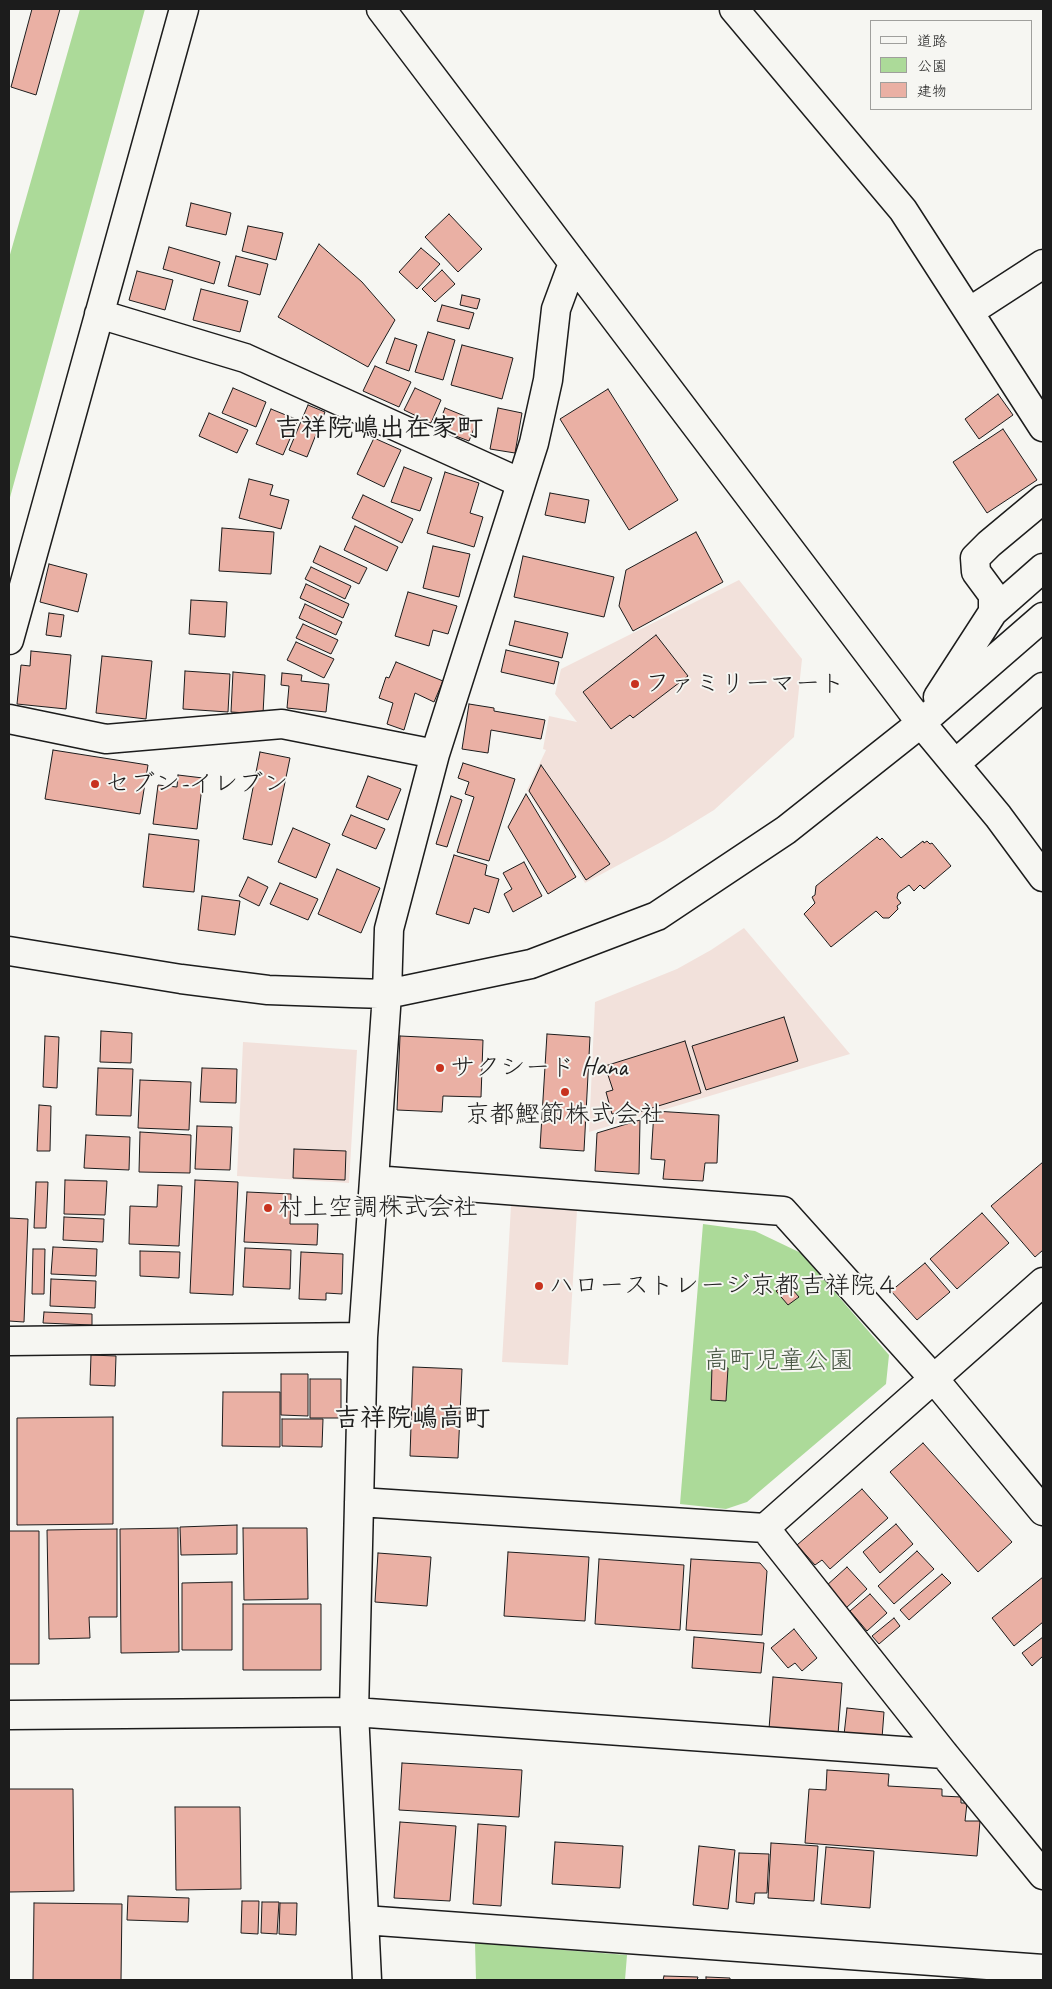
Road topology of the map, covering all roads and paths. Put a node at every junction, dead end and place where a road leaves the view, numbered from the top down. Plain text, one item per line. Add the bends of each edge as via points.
1 (184, 9) edge
2 (381, 9) edge
3 (734, 9) edge
4 (573, 263) junction
5 (1043, 264) edge
6 (969, 312) junction
7 (99, 314) junction
8 (1043, 427) edge
9 (521, 483) junction
10 (1043, 499) edge
11 (1043, 568) edge
12 (997, 608) junction
13 (1035, 624) edge
14 (9, 640) edge
15 (1043, 686) edge
16 (9, 718) edge
17 (921, 723) junction
18 (434, 754) junction
19 (955, 764) junction
20 (1043, 877) edge
21 (9, 951) edge
22 (387, 994) junction
23 (374, 1180) junction
24 (1043, 1282) edge
25 (364, 1337) junction
26 (9, 1341) edge
27 (934, 1379) junction
28 (359, 1502) junction
29 (1043, 1511) edge
30 (765, 1528) junction
31 (354, 1712) junction
32 (9, 1714) edge
33 (944, 1754) junction
34 (1043, 1875) edge
35 (364, 1920) junction
36 (1043, 1969) edge
37 (367, 1980) edge

1 - 7 street
2 - 4 street
3 - 6 street via 903,210
4 - 9 street via 556,309 548,380
4 - 17 street
5 - 6 street
6 - 8 street
7 - 9 street via 245,358
7 - 14 street
9 - 18 street
10 - 12 street via 975,558 976,572 993,595
11 - 12 street
12 - 17 street
13 - 17 street
15 - 19 street
16 - 18 street via 106,739 282,724
17 - 19 street
17 - 22 street via 786,830 657,916 531,964
18 - 22 street via 389,929
19 - 20 street
21 - 22 street via 268,990
22 - 23 street
23 - 25 street
23 - 27 street via 783,1211
24 - 27 street
25 - 26 street
25 - 28 street
27 - 29 street
27 - 30 street
28 - 30 street
28 - 31 street
30 - 33 street
31 - 32 street
31 - 33 street
31 - 35 street
33 - 34 street
35 - 36 street
35 - 37 street

